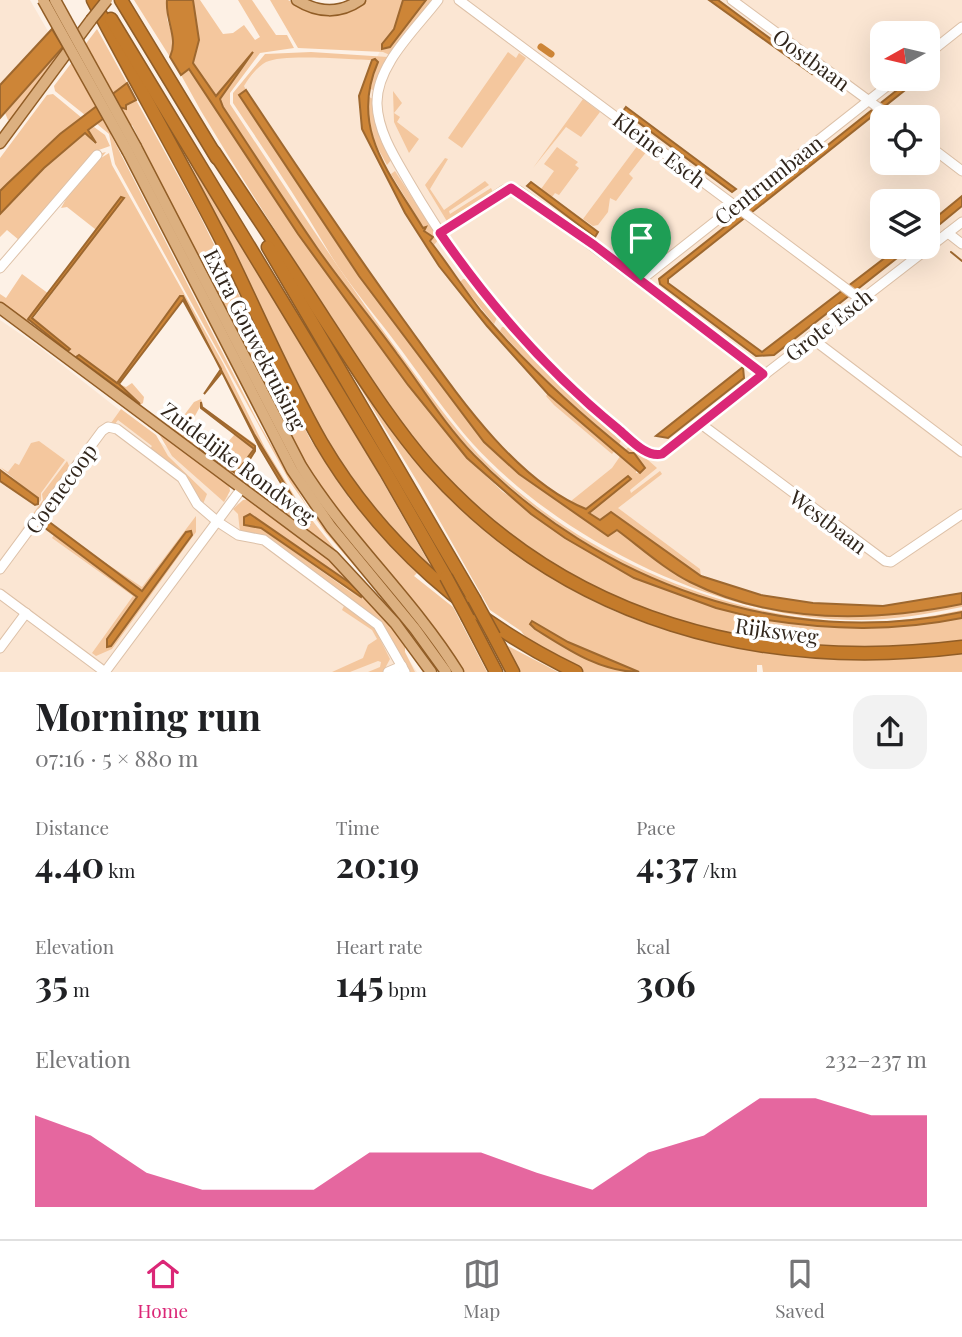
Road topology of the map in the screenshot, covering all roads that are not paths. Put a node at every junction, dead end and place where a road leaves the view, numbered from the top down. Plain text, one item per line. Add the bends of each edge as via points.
1 (43, 0) edge
2 (55, 0) edge
3 (93, 0) edge
4 (99, 0) edge
5 (107, 0) edge
6 (121, 0) edge
7 (297, 0) edge
8 (360, 0) edge
9 (438, 0) edge
10 (459, 0) edge
11 (732, 0) edge
12 (962, 27) edge
13 (940, 44) edge
14 (886, 91) edge
15 (875, 105) joint
16 (870, 109) edge
17 (0, 144) edge
18 (132, 150) junction
19 (214, 152) junction
20 (940, 154) edge
21 (97, 155) dead end
22 (962, 171) edge
23 (742, 210) junction
24 (962, 222) edge
25 (440, 233) junction
26 (947, 233) junction
27 (962, 244) edge
28 (0, 268) edge
29 (641, 280) junction
30 (858, 297) junction
31 (0, 308) edge
32 (810, 337) junction
33 (763, 374) junction
34 (701, 424) junction
35 (962, 452) edge
36 (242, 488) junction
37 (962, 514) edge
38 (218, 522) junction
39 (0, 569) edge
40 (0, 594) edge
41 (26, 613) junction
42 (962, 647) edge
43 (0, 648) edge
44 (403, 669) edge
45 (105, 672) edge
46 (388, 672) edge
47 (431, 672) edge
48 (446, 672) edge
49 (458, 672) edge
50 (496, 672) edge
51 (513, 672) edge
52 (576, 672) edge

1 - 18 main road, Extra Gouwekruising, bridge
2 - 18 main road, Extra Gouwekruising, bridge
3 - 52 highway via 225,247 313,427 355,493 404,551 456,598 514,639
4 - 50 highway, bridge via 386,472
5 - 17 main road, bridge
6 - 19 highway
7 - 8 main road via 330,10
9 - 25 street, Grote Esch via 385,70 377,102 382,131
10 - 23 street, Kleine Esch
11 - 15 street, Oostbaan
12 - 13 street
14 - 15 street, Centrumbaan
16 - 23 street, Centrumbaan
18 - 48 main road, Extra Gouwekruising via 292,470 331,527
18 - 49 main road, Extra Gouwekruising via 295,457 332,513
19 - 42 highway, Rijksweg via 375,395 429,466 501,535 540,562 594,594 658,622 758,649 862,658
19 - 51 highway, bridge
20 - 22 street
21 - 28 street
23 - 29 street, Centrumbaan
23 - 30 street, Kleine Esch
24 - 26 street, Grote Esch
25 - 29 street via 511,188
25 - 34 street, Grote Esch via 502,317 546,366 649,454 662,454
26 - 27 street
26 - 30 street, Grote Esch
29 - 33 street
30 - 32 street, Grote Esch
31 - 36 main road, Zuidelijke Rondweg
32 - 33 street, Grote Esch
32 - 35 street
33 - 34 street, Grote Esch
34 - 37 street, Westbaan via 886,561
36 - 38 street
36 - 47 main road, Zuidelijke Rondweg via 349,570
38 - 39 street, Coenecoop via 197,504 182,478 108,427
38 - 44 street, Coenecoop via 233,533 264,540 378,625
38 - 45 street
40 - 41 street
41 - 43 street
41 - 45 street
44 - 46 street, Coenecoop

